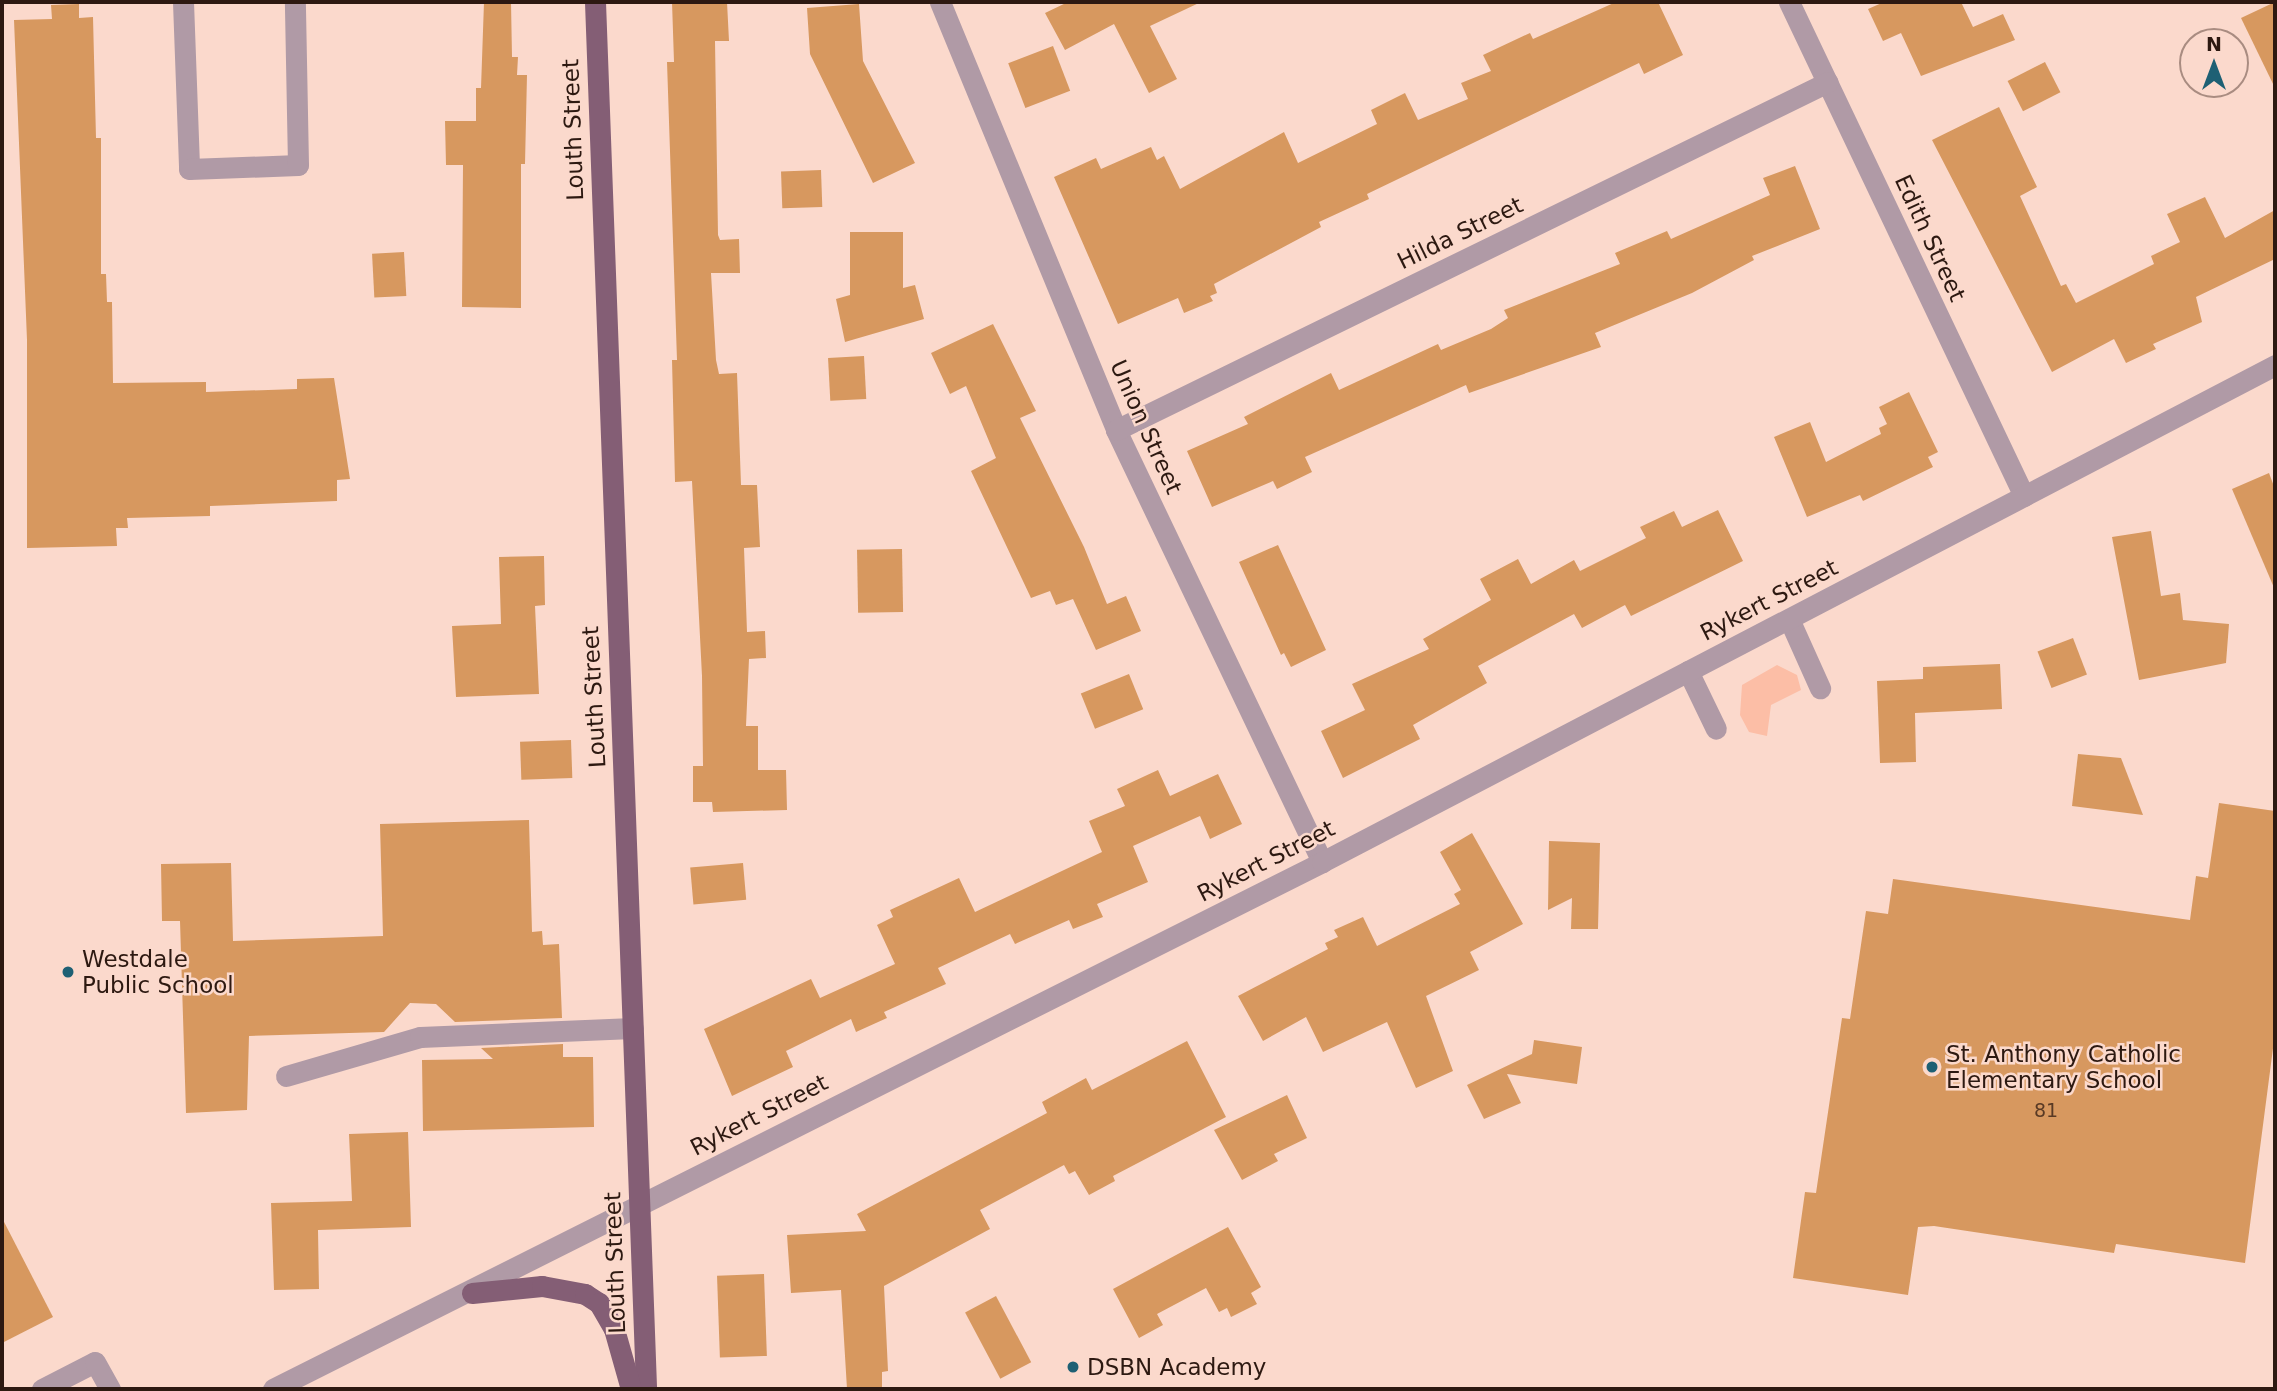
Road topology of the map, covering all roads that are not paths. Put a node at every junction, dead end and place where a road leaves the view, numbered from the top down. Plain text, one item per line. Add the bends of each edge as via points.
1 (183, 2) edge
2 (295, 2) edge
3 (595, 2) edge
4 (1789, 2) edge
5 (941, 3) edge
6 (1828, 82) junction
7 (2275, 365) edge
8 (1116, 430) junction
9 (2024, 496) junction
10 (1789, 619) junction
11 (1688, 671) junction
12 (1820, 688) dead end
13 (1716, 729) dead end
14 (1322, 862) junction
15 (633, 1028) junction
16 (286, 1076) dead end
17 (639, 1203) junction
18 (472, 1293) junction
19 (42, 1389) edge
20 (110, 1389) edge
21 (273, 1389) edge
22 (631, 1389) edge
23 (646, 1389) edge

1 - 2 street via 188,169 298,165
3 - 15 main road, Louth Street
4 - 6 street, Edith Street
5 - 8 street, Union Street
6 - 8 street, Hilda Street
6 - 9 street, Edith Street
7 - 9 street, Rykert Street
8 - 14 street, Union Street
9 - 10 street, Rykert Street
10 - 11 street, Rykert Street
10 - 12 street
11 - 13 street
11 - 14 street, Rykert Street
14 - 17 street, Rykert Street
15 - 16 street via 420,1037
15 - 17 main road, Louth Street
17 - 18 street, Rykert Street
17 - 23 main road, Louth Street
18 - 21 street, Rykert Street
18 - 22 main road via 542,1286 585,1294 599,1303 614,1329
19 - 20 street via 95,1362

